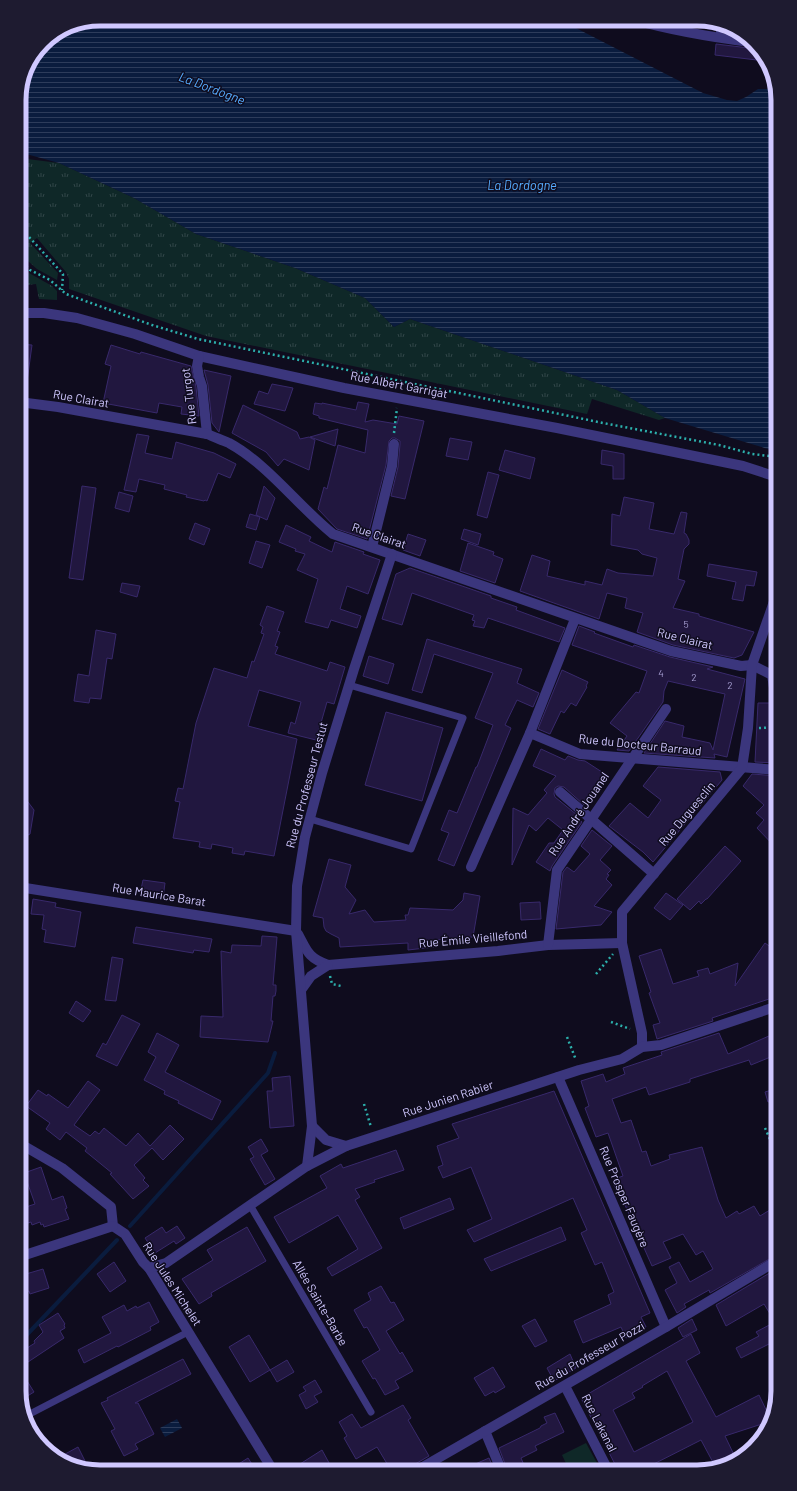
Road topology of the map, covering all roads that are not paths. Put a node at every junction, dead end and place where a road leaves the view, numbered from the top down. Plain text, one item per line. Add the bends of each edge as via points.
1 (657, 26) edge
2 (720, 30) edge
3 (719, 38) junction
4 (741, 41) edge
5 (26, 313) edge
6 (199, 356) junction
7 (26, 403) edge
8 (207, 434) junction
9 (394, 444) road end
10 (771, 474) edge
11 (372, 547) junction
12 (392, 554) junction
13 (771, 610) edge
14 (575, 619) junction
15 (752, 665) junction
16 (771, 674) edge
17 (349, 685) junction
18 (666, 709) dead end
19 (530, 733) junction
20 (633, 759) junction
21 (742, 768) junction
22 (771, 770) edge
23 (560, 792) dead end
24 (310, 819) junction
25 (591, 819) junction
26 (471, 867) dead end
27 (654, 874) junction
28 (26, 888) edge
29 (296, 931) junction
30 (622, 943) junction
31 (548, 945) junction
32 (328, 964) junction
33 (301, 990) junction
34 (771, 1008) edge
35 (642, 1047) junction
36 (558, 1077) junction
37 (312, 1126) junction
38 (346, 1146) junction
39 (26, 1147) edge
40 (307, 1166) junction
41 (250, 1205) junction
42 (113, 1226) junction
43 (26, 1255) edge
44 (771, 1264) edge
45 (149, 1268) junction
46 (666, 1327) junction
47 (188, 1332) junction
48 (565, 1386) junction
49 (371, 1412) dead end
50 (31, 1415) edge
51 (485, 1431) junction
52 (270, 1465) edge
53 (426, 1465) edge
54 (499, 1465) edge
55 (605, 1465) edge

1 - 3 street
2 - 3 lane
3 - 4 street
5 - 6 street, Rue Albert Garrigat via 77,318
6 - 8 street, Rue Turgot via 197,366 202,386
6 - 10 street, Rue Albert Garrigat via 344,388 743,466
7 - 8 street, Rue Clairat
8 - 11 street, Rue Clairat via 229,443 258,464 333,534
9 - 11 street via 392,466
11 - 12 street, Rue Clairat
12 - 14 street, Rue Clairat
12 - 17 street, Rue du Professeur Testut
13 - 15 street
14 - 15 street, Rue Clairat via 671,651 741,666
14 - 19 street
15 - 16 street
15 - 21 street via 748,728
17 - 24 street, Rue du Professeur Testut
17 - 24 lane via 464,718 411,849
18 - 20 street, Rue André Jouanel
19 - 20 street, Rue du Docteur Barraud via 580,754
19 - 26 street
20 - 21 street, Rue du Docteur Barraud
20 - 25 street, Rue André Jouanel
21 - 22 street, Rue du Docteur Barraud
21 - 27 street, Rue Duguesclin
23 - 25 street
24 - 29 street, Rue du Professeur Testut via 297,886
25 - 27 street
25 - 31 street, Rue André Jouanel via 557,870
27 - 30 street, Rue Duguesclin via 622,912
28 - 29 street, Rue Maurice Barat
29 - 32 street via 315,960
29 - 33 street, Rue du Professeur Testut
30 - 31 street, Rue Émile Vieillefond
30 - 35 street, Rue Duguesclin via 642,1033
31 - 32 street, Rue Émile Vieillefond
32 - 33 street via 311,976
33 - 37 street, Rue du Professeur Testut
34 - 35 street, Rue Junien Rabier via 661,1045
35 - 36 street, Rue Junien Rabier via 622,1059
36 - 38 street, Rue Junien Rabier
36 - 46 street, Rue Prosper Faugère
37 - 38 street via 326,1140
37 - 40 street, Rue du Professeur Testut
38 - 40 street, Rue Junien Rabier
39 - 42 street via 62,1168 111,1207
40 - 41 street, Rue Junien Rabier
41 - 45 street, Rue Junien Rabier via 166,1263
41 - 49 lane, Allée Sainte-Barbe
42 - 43 street
42 - 45 street, Rue Jules Michelet via 125,1234
44 - 46 street, Rue du Professeur Pozzi
45 - 47 street, Rue Jules Michelet
46 - 48 street, Rue du Professeur Pozzi
47 - 50 lane
47 - 52 street, Rue Jules Michelet
48 - 51 street, Rue du Professeur Pozzi
48 - 55 street, Rue Lakanal
51 - 53 street, Rue du Professeur Pozzi
51 - 54 street

